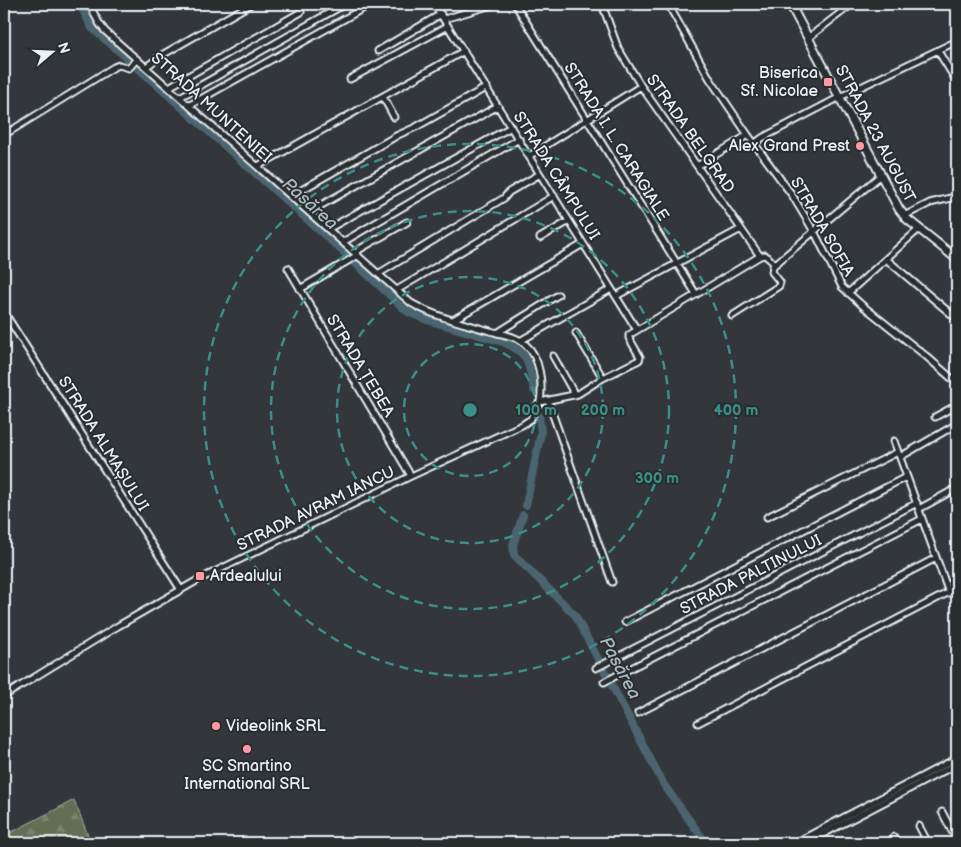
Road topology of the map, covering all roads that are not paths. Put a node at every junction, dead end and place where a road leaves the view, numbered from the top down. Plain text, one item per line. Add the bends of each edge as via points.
1 (89, 4) edge
2 (251, 4) edge
3 (344, 4) edge
4 (371, 4) edge
5 (434, 4) edge
6 (495, 4) edge
7 (515, 4) edge
8 (602, 4) edge
9 (668, 4) edge
10 (792, 4) edge
11 (852, 4) edge
12 (301, 12) dead end
13 (442, 17) junction
14 (282, 20) dead end
15 (448, 26) junction
16 (808, 38) junction
17 (957, 40) edge
18 (378, 50) dead end
19 (232, 51) junction
20 (938, 51) junction
21 (464, 52) junction
22 (136, 60) junction
23 (146, 66) junction
24 (350, 79) dead end
25 (957, 82) edge
26 (641, 86) junction
27 (168, 87) junction
28 (487, 87) junction
29 (383, 96) junction
30 (180, 97) junction
31 (840, 98) junction
32 (190, 105) junction
33 (498, 106) junction
34 (394, 117) dead end
35 (587, 120) junction
36 (511, 127) junction
37 (4, 135) edge
38 (748, 136) junction
39 (519, 139) junction
40 (754, 144) junction
41 (529, 156) junction
42 (258, 166) junction
43 (697, 166) junction
44 (540, 174) junction
45 (881, 174) junction
46 (291, 196) junction
47 (554, 196) junction
48 (955, 197) dead end
49 (309, 212) junction
50 (904, 216) junction
51 (569, 221) junction
52 (407, 222) dead end
53 (328, 229) junction
54 (741, 229) junction
55 (919, 230) junction
56 (814, 231) junction
57 (540, 238) dead end
58 (343, 242) junction
59 (583, 244) junction
60 (354, 256) junction
61 (760, 256) junction
62 (886, 258) junction
63 (957, 259) edge
64 (677, 263) junction
65 (775, 264) junction
66 (288, 268) dead end
67 (378, 274) junction
68 (611, 288) junction
69 (300, 289) junction
70 (397, 290) junction
71 (848, 293) junction
72 (696, 294) junction
73 (558, 295) dead end
74 (616, 296) junction
75 (4, 312) edge
76 (732, 316) dead end
77 (453, 320) junction
78 (957, 320) edge
79 (637, 330) junction
80 (497, 332) junction
81 (576, 333) dead end
82 (520, 341) junction
83 (553, 356) dead end
84 (603, 378) junction
85 (957, 383) edge
86 (576, 395) junction
87 (548, 401) junction
88 (540, 402) junction
89 (957, 405) edge
90 (935, 418) dead end
91 (957, 424) edge
92 (894, 441) dead end
93 (899, 454) junction
94 (411, 476) junction
95 (906, 477) junction
96 (957, 488) edge
97 (918, 506) junction
98 (767, 517) dead end
99 (922, 518) junction
100 (936, 558) junction
101 (612, 582) dead end
102 (957, 588) edge
103 (181, 590) junction
104 (948, 593) junction
105 (625, 622) dead end
106 (596, 668) dead end
107 (604, 682) dead end
108 (4, 696) edge
109 (638, 713) dead end
110 (698, 723) dead end
111 (957, 758) edge
112 (957, 764) edge
113 (942, 812) dead end
114 (918, 826) dead end
115 (894, 837) dead end
116 (957, 841) edge
117 (795, 843) edge
118 (806, 843) edge
119 (898, 843) edge
120 (928, 843) edge

1 - 22 street, STRADA MUNTENIEI via 99,23
2 - 23 street
3 - 30 street
4 - 32 street
5 - 13 street, STRADA CÂMPULUI
6 - 13 street
7 - 35 street, STRADA I. L. CARAGIALE
8 - 26 street, STRADA BELGRAD via 618,48
9 - 38 street, STRADA SOFIA via 710,79
10 - 16 main road, STRADA 23 AUGUST
11 - 16 street
12 - 19 street
13 - 15 street, STRADA CÂMPULUI
13 - 18 street
14 - 19 street via 235,46
15 - 21 street, STRADA CÂMPULUI
15 - 24 street
16 - 31 main road, STRADA 23 AUGUST
17 - 20 street
19 - 27 street
20 - 25 street
20 - 31 street
21 - 28 street, STRADA CÂMPULUI
21 - 29 street
22 - 23 street, STRADA MUNTENIEI
22 - 37 street via 129,68 114,67
23 - 27 street, STRADA MUNTENIEI
26 - 35 street
26 - 43 street, STRADA BELGRAD
27 - 30 street, STRADA MUNTENIEI
28 - 33 street, STRADA CÂMPULUI
28 - 46 street
29 - 34 street
29 - 42 street
30 - 32 street, STRADA MUNTENIEI
31 - 40 street
31 - 45 main road, STRADA 23 AUGUST
32 - 42 street, STRADA MUNTENIEI
33 - 36 street, STRADA CÂMPULUI
33 - 49 street
35 - 41 street
35 - 64 street, STRADA I. L. CARAGIALE
36 - 39 street, STRADA CÂMPULUI
36 - 53 street
38 - 40 street, STRADA SOFIA
38 - 43 street
39 - 41 street, STRADA CÂMPULUI
39 - 58 street
40 - 56 street, STRADA SOFIA via 788,188
41 - 44 street, STRADA CÂMPULUI
42 - 46 street, STRADA MUNTENIEI
43 - 54 street, STRADA BELGRAD
44 - 47 street, STRADA CÂMPULUI
44 - 67 street
45 - 50 main road, STRADA 23 AUGUST
45 - 56 street
46 - 49 street, STRADA MUNTENIEI
47 - 51 street, STRADA CÂMPULUI
47 - 70 street
48 - 50 street
49 - 53 street, STRADA MUNTENIEI
50 - 55 main road, STRADA 23 AUGUST
51 - 57 street
51 - 59 street, STRADA CÂMPULUI
52 - 60 street via 360,249
53 - 58 street, STRADA MUNTENIEI
54 - 61 street, STRADA BELGRAD
54 - 64 street
55 - 62 street
55 - 63 main road, STRADA 23 AUGUST
56 - 65 street
56 - 71 street, STRADA SOFIA via 838,282
58 - 60 street, STRADA MUNTENIEI
59 - 68 street, STRADA CÂMPULUI
59 - 77 street
60 - 67 street, STRADA MUNTENIEI
60 - 69 street
61 - 65 street, STRADA BELGRAD via 765,254
61 - 72 street
62 - 71 street
62 - 78 street
64 - 72 street, STRADA I. L. CARAGIALE
64 - 74 street
65 - 76 street via 772,269 780,285
66 - 69 street, STRADA ȚEBEA
67 - 70 street, STRADA MUNTENIEI
68 - 74 street, STRADA CÂMPULUI
68 - 82 street
69 - 94 street, STRADA ȚEBEA
70 - 77 street, STRADA MUNTENIEI via 422,310
71 - 85 street, STRADA SOFIA
72 - 79 street
73 - 80 street
74 - 79 street, STRADA CÂMPULUI
75 - 103 street, STRADA ALMAȘULUI
77 - 80 street, STRADA MUNTENIEI
79 - 84 street via 628,336 640,359
80 - 82 street, STRADA MUNTENIEI
81 - 84 street
82 - 88 street, STRADA MUNTENIEI via 535,358 541,387
83 - 86 street
84 - 86 street
86 - 87 street
87 - 88 street
87 - 101 street
88 - 94 street, STRADA AVRAM IANCU via 531,418 522,425
89 - 90 street
91 - 93 street
92 - 93 street
93 - 95 street
93 - 98 street
94 - 103 street, STRADA AVRAM IANCU
95 - 97 street
95 - 105 street
96 - 97 street, STRADA PALTINULUI
97 - 99 street
97 - 106 street, STRADA PALTINULUI
99 - 100 street
99 - 107 street
100 - 104 street
100 - 109 street
102 - 104 street
103 - 108 street, STRADA AVRAM IANCU
104 - 110 street
111 - 117 street
112 - 118 street
113 - 116 street
114 - 120 street
115 - 119 street

